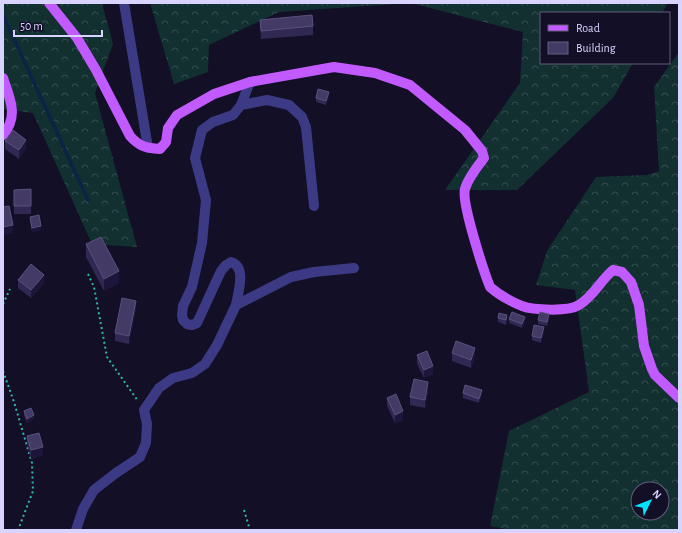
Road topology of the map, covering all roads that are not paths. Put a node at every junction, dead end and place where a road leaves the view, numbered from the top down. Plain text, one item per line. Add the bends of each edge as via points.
1 (49, 3) edge
2 (124, 3) edge
3 (3, 78) edge
4 (250, 82) junction
5 (241, 105) junction
6 (3, 135) edge
7 (148, 148) junction
8 (314, 206) dead end
9 (354, 268) dead end
10 (236, 305) junction
11 (679, 398) edge
12 (76, 530) edge

1 - 7 main road via 77,38 130,136 137,144
2 - 7 street
3 - 6 main road via 13,111 9,128
4 - 5 street
4 - 7 main road via 214,94 177,115 168,128 166,142 160,148
4 - 11 main road via 334,67 375,73 410,85 465,130 482,151 484,158 464,191 467,214 490,287 499,295 523,306 559,311 578,307 613,270 622,272 631,282 639,305 644,346 652,369
5 - 8 street via 267,100 289,105 302,117 306,127
5 - 10 street via 233,115 213,122 202,130 195,158 206,200 202,243 192,287 183,306 183,320 192,325 197,322 221,271 231,262 238,266 241,277
9 - 10 street via 291,277
10 - 12 street via 218,345 205,364 159,388 144,410 147,424 146,443 140,458 94,490 83,509

